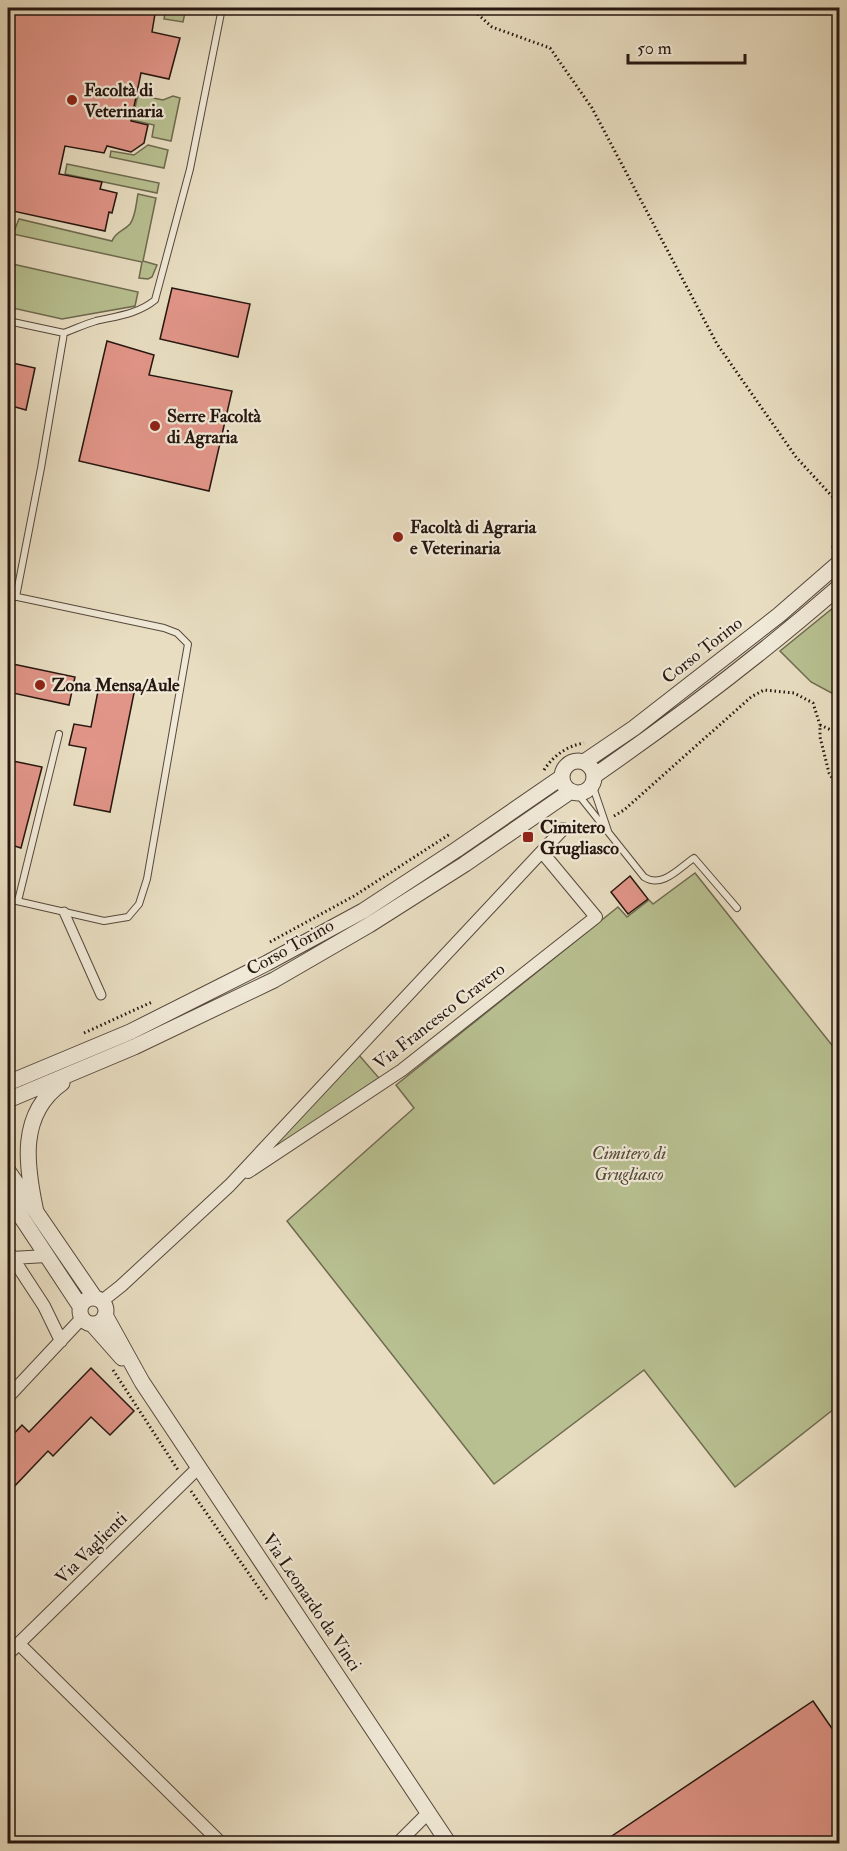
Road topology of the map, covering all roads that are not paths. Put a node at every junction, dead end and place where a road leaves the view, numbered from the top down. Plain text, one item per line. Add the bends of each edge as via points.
1 (222, 8) edge
2 (8, 321) edge
3 (64, 333) junction
4 (834, 557) edge
5 (840, 586) edge
6 (8, 595) edge
7 (16, 597) junction
8 (59, 734) dead end
9 (584, 762) junction
10 (562, 777) junction
11 (593, 780) junction
12 (574, 792) junction
13 (563, 829) dead end
14 (609, 834) junction
15 (542, 852) junction
16 (8, 899) edge
17 (18, 901) junction
18 (738, 908) dead end
19 (64, 912) junction
20 (101, 995) dead end
21 (85, 1069) junction
22 (8, 1083) edge
23 (8, 1100) edge
24 (8, 1171) edge
25 (230, 1185) junction
26 (8, 1197) edge
27 (36, 1212) junction
28 (10, 1254) edge
29 (46, 1256) junction
30 (93, 1311) junction
31 (61, 1341) junction
32 (8, 1396) edge
33 (198, 1467) junction
34 (19, 1644) junction
35 (8, 1654) edge
36 (429, 1812) junction
37 (222, 1844) edge
38 (397, 1844) edge
39 (449, 1844) edge

1 - 3 lane via 190,169 155,300 146,308
2 - 3 lane
3 - 7 lane
4 - 9 street, Corso Torino via 779,615
5 - 11 street, Corso Torino via 792,628
6 - 7 lane
7 - 19 lane via 164,628 177,633 188,644 147,879 139,904 128,917 104,921
8 - 17 lane
9 - 10 street, Corso Torino via 567,765
9 - 11 street via 590,766
10 - 12 street via 565,787
10 - 22 street, Corso Torino via 353,916 130,1032
11 - 12 street, Corso Torino via 589,789
11 - 14 lane
12 - 14 lane
12 - 21 street, Corso Torino via 360,931 274,980
13 - 15 street, Via Francesco Cravero
14 - 18 lane via 649,881 667,877 694,858
15 - 25 street, Via Francesco Cravero
15 - 25 street, Via Francesco Cravero via 596,917 402,1070
16 - 17 lane
17 - 19 lane
19 - 20 street
21 - 23 street, Corso Torino
21 - 27 street via 49,1092 36,1111 29,1136 29,1178
24 - 27 street, Via Leonardo da Vinci
25 - 30 street, Via Francesco Cravero
26 - 29 street, Via Leonardo da Vinci
27 - 30 street, Via Leonardo da Vinci
28 - 29 street
28 - 31 street via 44,1306
29 - 30 street, Via Leonardo da Vinci
30 - 31 street, Via Francesco Cravero
30 - 33 street, Via Leonardo da Vinci
31 - 32 street, Via Francesco Cravero
33 - 34 street, Via Vaglienti
33 - 36 street, Via Leonardo da Vinci
34 - 35 street, Via Vaglienti
34 - 37 street
36 - 38 street
36 - 39 street, Via Leonardo da Vinci

